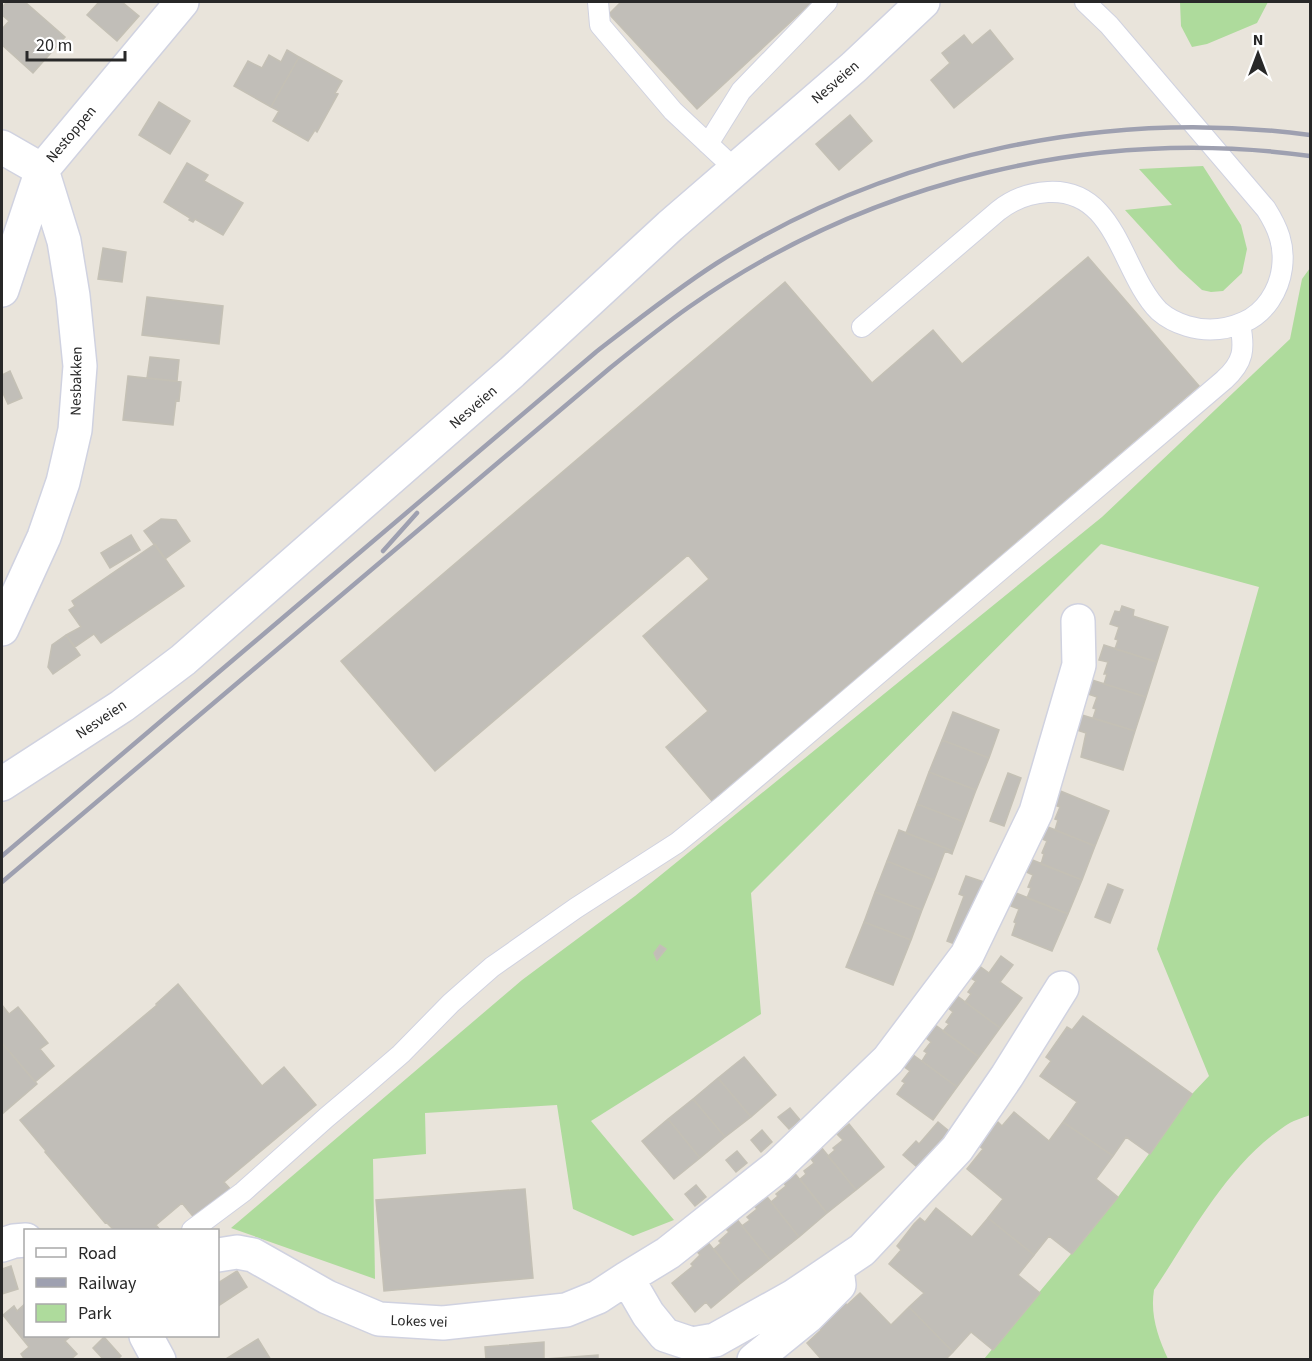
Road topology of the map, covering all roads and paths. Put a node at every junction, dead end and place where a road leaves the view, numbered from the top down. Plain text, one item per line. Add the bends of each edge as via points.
1 (182, 2) edge
2 (598, 2) edge
3 (827, 2) edge
4 (922, 2) edge
5 (1085, 2) edge
6 (708, 144) junction
7 (2, 147) edge
8 (735, 169) junction
9 (42, 170) junction
10 (2, 290) edge
11 (1240, 324) junction
12 (862, 327) dead end
13 (1078, 621) dead end
14 (2, 629) edge
15 (2, 784) edge
16 (1062, 988) dead end
17 (193, 1229) edge
18 (24, 1240) edge
19 (2, 1245) edge
20 (219, 1255) edge
21 (837, 1267) junction
22 (627, 1278) junction
23 (147, 1337) edge
24 (159, 1359) edge
25 (754, 1359) edge

1 - 9 street, Nestoppen
2 - 6 lane via 600,25 673,111
3 - 6 lane via 741,91
4 - 8 street, Nesveien via 854,67
5 - 11 lane via 1266,209 1279,230 1283,248 1277,286 1268,304 1255,317
6 - 8 lane
7 - 9 street
8 - 15 street, Nesveien via 512,372 183,660 122,706
9 - 10 street, Nestoppen
9 - 14 street, Nesbakken via 64,241 73,296 80,366 75,430 44,537
11 - 12 lane via 1215,330 1194,328 1161,313 1148,298 1104,217 1075,196 1057,192 1014,199
11 - 17 lane via 1244,343 1241,358 1224,380 677,843 492,967 366,1085 243,1192
13 - 22 street, Lokes vei via 1079,665 1036,812 967,956 888,1060 778,1166 668,1253
16 - 21 street via 957,1149 862,1250
18 - 19 street
20 - 22 street, Lokes vei via 253,1255 327,1298 379,1319 443,1323 566,1310 598,1298
21 - 22 street via 739,1328 715,1340 693,1344 665,1335
21 - 25 street via 839,1286
23 - 24 street

